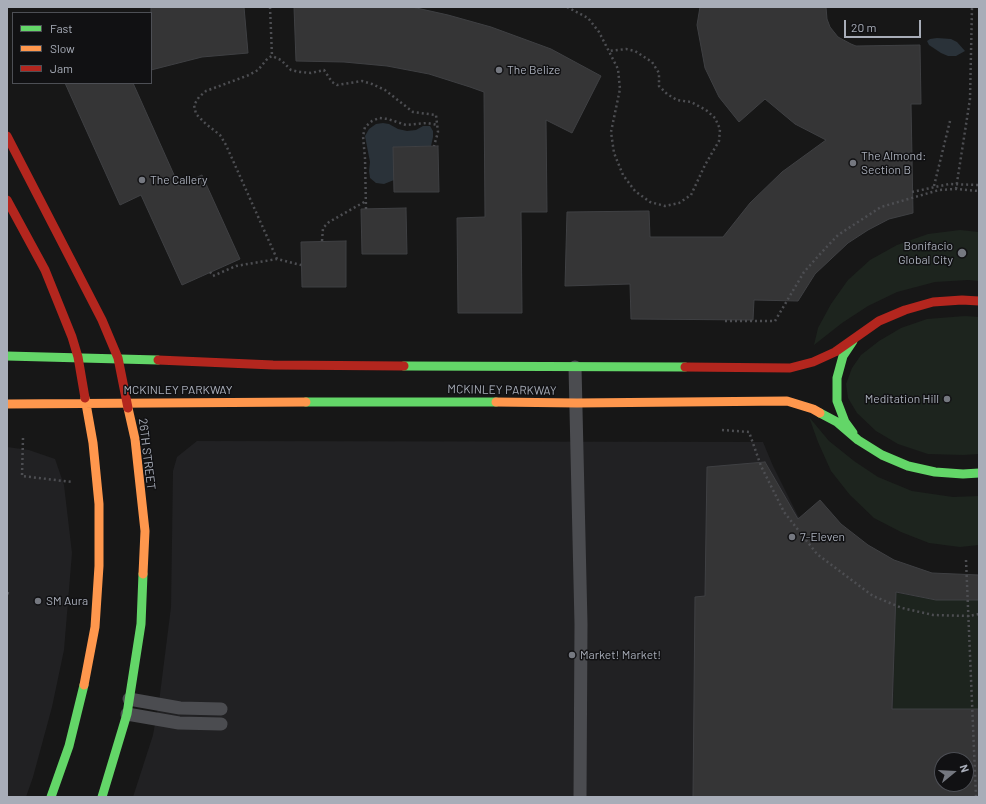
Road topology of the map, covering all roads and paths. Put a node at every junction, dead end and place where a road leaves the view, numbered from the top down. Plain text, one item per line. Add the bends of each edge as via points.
1 (270, 7) edge
2 (567, 7) edge
3 (972, 7) edge
4 (610, 51) junction
5 (272, 56) junction
6 (950, 120) dead end
7 (438, 125) junction
8 (7, 136) edge
9 (434, 146) dead end
10 (979, 185) edge
11 (934, 186) junction
12 (956, 189) junction
13 (979, 191) edge
14 (912, 192) dead end
15 (7, 200) edge
16 (366, 201) junction
17 (366, 209) dead end
18 (322, 241) dead end
19 (277, 259) junction
20 (302, 264) dead end
21 (210, 272) dead end
22 (979, 301) edge
23 (724, 321) dead end
24 (855, 338) junction
25 (7, 356) edge
26 (78, 357) junction
27 (118, 358) junction
28 (575, 368) junction
29 (128, 402) junction
30 (577, 403) junction
31 (7, 404) edge
32 (87, 404) junction
33 (722, 430) dead end
34 (23, 438) dead end
35 (858, 440) junction
36 (979, 473) edge
37 (74, 482) dead end
38 (966, 560) dead end
39 (7, 594) edge
40 (11, 594) dead end
41 (979, 614) edge
42 (969, 616) junction
43 (129, 699) junction
44 (221, 708) dead end
45 (127, 714) junction
46 (221, 724) dead end
47 (580, 796) edge
48 (50, 797) edge
49 (102, 797) edge
50 (976, 797) edge

1 - 5 path
2 - 4 path via 588,18
3 - 12 path via 970,99
4 - 4 path via 618,69 620,89 612,126 612,139 614,153 623,175 635,192 650,202 665,206 679,203 691,195 719,141 720,129 716,118 691,102 677,100 666,94 659,86 659,73 652,62 635,50
5 - 7 path via 281,60 291,70 311,73 324,70 337,85 362,82 372,84 385,90 413,112 436,115
5 - 19 path via 249,76 206,91 194,105 196,114 220,135 226,145
6 - 11 path
7 - 9 path
7 - 16 path via 406,125 379,118 365,127 363,136
8 - 27 main road, 26TH STREET via 102,320
10 - 11 path, bridge
11 - 14 path, bridge
12 - 13 path
12 - 23 path via 932,192 881,207 838,235 804,272 775,321
15 - 26 main road via 45,270
16 - 17 path
16 - 18 path via 329,222 323,228
19 - 20 path
19 - 21 path via 236,266 212,276
22 - 24 main road, MCKINLEY PARKWAY via 933,302 905,310 879,322
24 - 28 main road, MCKINLEY PARKWAY via 835,352 813,362 790,368
24 - 35 main road via 843,356 837,378 837,400 845,422
25 - 26 main road, MCKINLEY PARKWAY
26 - 27 main road, MCKINLEY PARKWAY
26 - 32 main road
27 - 28 main road, MCKINLEY PARKWAY via 273,365
27 - 29 main road, 26TH STREET
28 - 30 lane
29 - 30 main road, MCKINLEY PARKWAY
29 - 32 main road, MCKINLEY PARKWAY
29 - 43 main road, 26TH STREET via 145,531 141,624
30 - 35 main road, MCKINLEY PARKWAY via 787,401 813,409 837,422
30 - 47 lane via 581,624
31 - 32 main road, MCKINLEY PARKWAY
32 - 48 main road via 99,504 99,566 94,627 84,687 69,746
33 - 42 path via 749,432 784,512 818,554 830,564 873,596 902,608 933,615
34 - 37 path via 22,476
35 - 36 main road, MCKINLEY PARKWAY via 882,455 908,466 936,472
38 - 42 path
39 - 40 path
41 - 42 path
42 - 50 path
43 - 44 lane via 180,708
43 - 45 main road, 26TH STREET
45 - 46 lane via 179,723
45 - 49 main road, 26TH STREET

